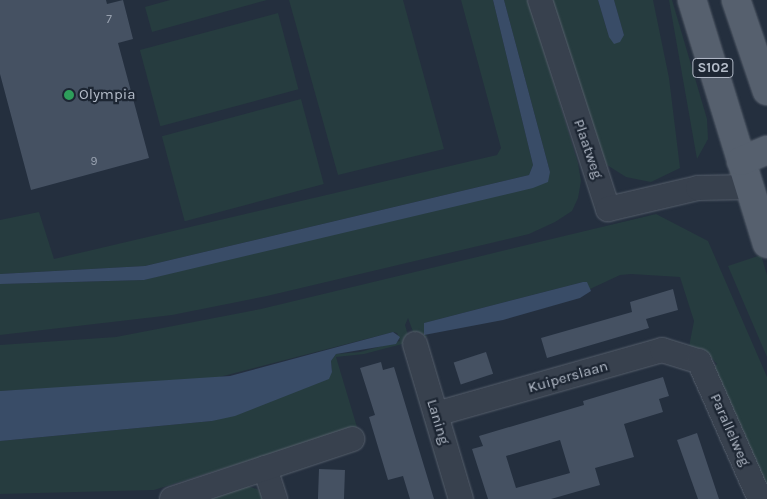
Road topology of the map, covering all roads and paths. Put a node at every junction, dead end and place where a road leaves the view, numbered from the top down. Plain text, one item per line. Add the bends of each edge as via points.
1 (540, 0) edge
2 (692, 0) edge
3 (736, 0) edge
4 (767, 91) edge
5 (767, 150) edge
6 (741, 161) junction
7 (758, 184) edge
8 (698, 188) junction
9 (767, 244) edge
10 (415, 344) dead end
11 (699, 361) joint
12 (436, 414) junction
13 (352, 439) dead end
14 (265, 468) junction
15 (172, 499) edge
16 (275, 499) edge
17 (461, 499) edge
18 (760, 499) edge

1 - 8 street, Plaatweg via 608,209
2 - 6 main road, S102
3 - 4 main road, S102
5 - 6 main road
6 - 7 main road
6 - 8 street, Plaatweg
7 - 8 street, Plaatweg
7 - 9 main road
10 - 12 street, Laning
11 - 12 street, Kuiperslaan via 662,350
11 - 18 street, Parallelweg
12 - 17 street, Laning
13 - 14 street
14 - 15 street
14 - 16 street

